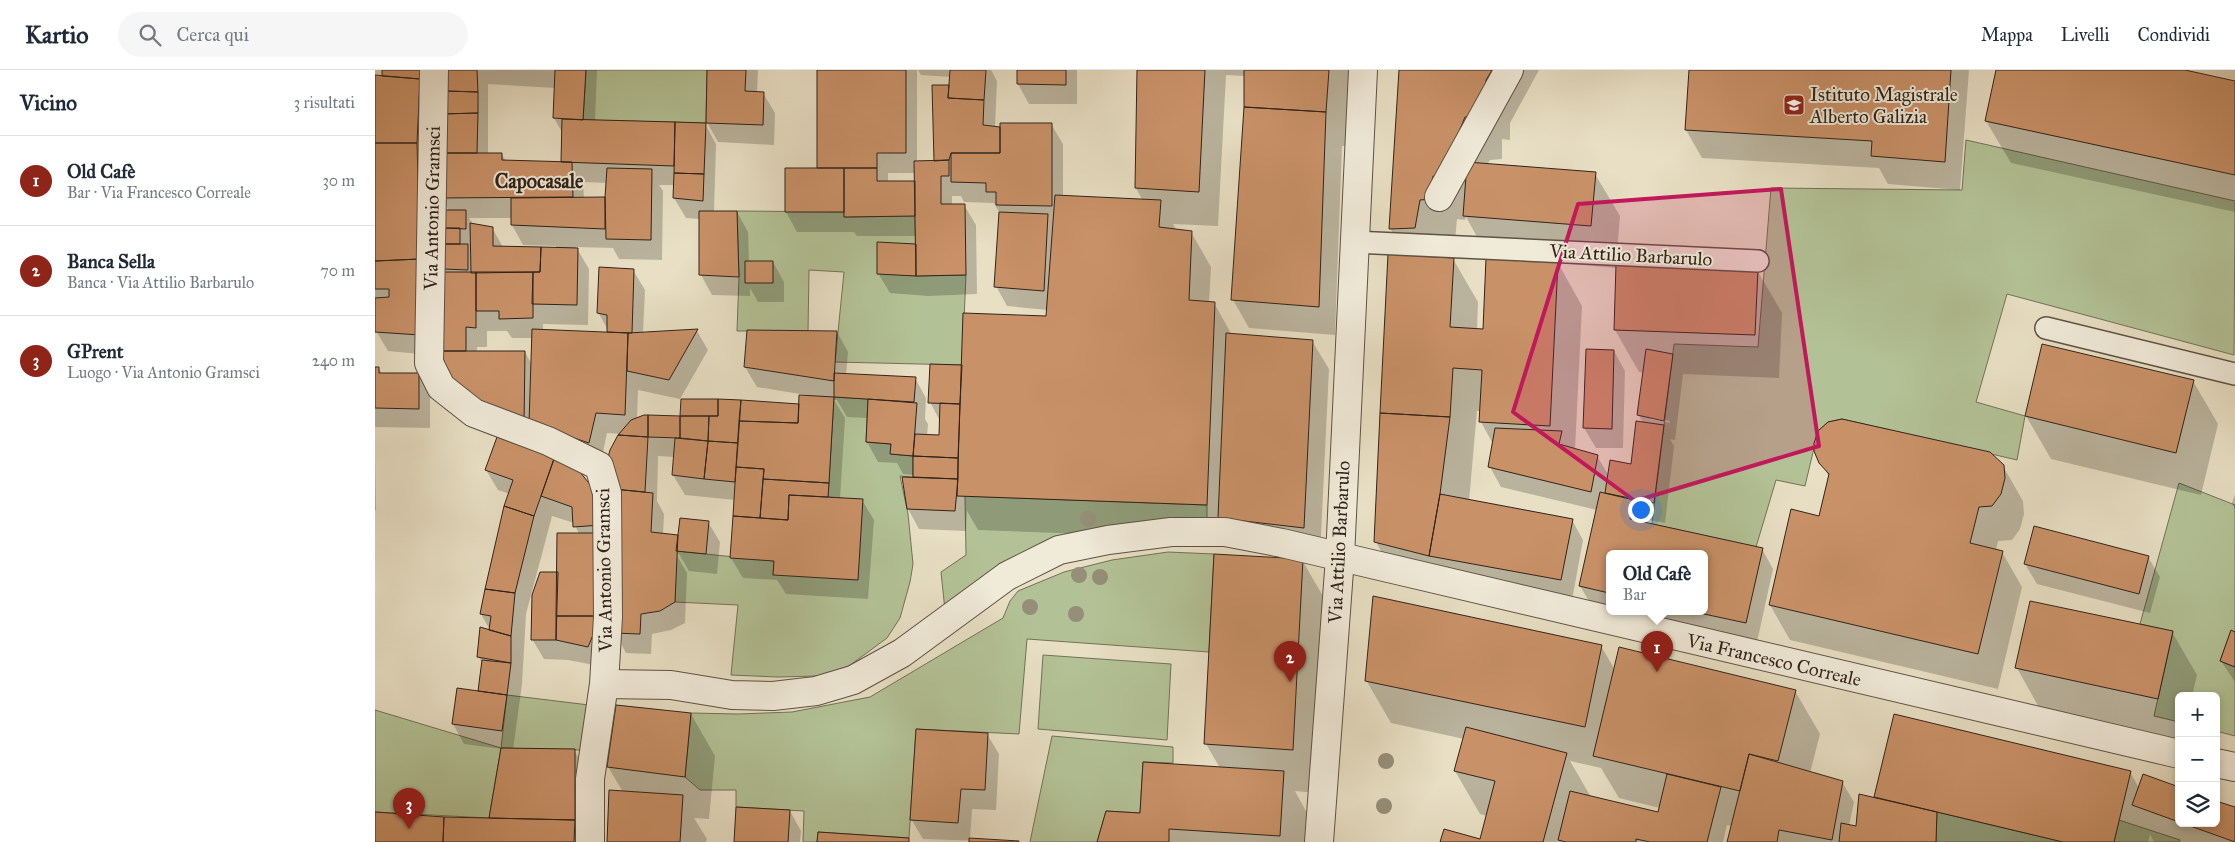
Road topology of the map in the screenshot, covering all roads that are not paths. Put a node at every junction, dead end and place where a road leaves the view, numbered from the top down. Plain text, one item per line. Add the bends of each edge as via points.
1 (434, 70) edge
2 (1363, 70) edge
3 (1509, 70) edge
4 (1439, 197) dead end
5 (1355, 242) junction
6 (1758, 261) dead end
7 (2046, 328) dead end
8 (2235, 374) edge
9 (1340, 557) junction
10 (604, 684) junction
11 (2175, 753) edge
12 (2220, 764) edge
13 (2235, 767) edge
14 (590, 842) edge
15 (1319, 842) edge

1 - 10 street, Via Antonio Gramsci via 429,363 441,387 474,413 549,441 599,466 607,493 608,617
2 - 5 street, Via Attilio Barbarulo
3 - 4 street
5 - 6 lane, Via Attilio Barbarulo
5 - 9 street, Via Attilio Barbarulo
7 - 8 lane
9 - 10 street, Via Francesco Correale via 1225,532 1171,532 1109,540 1059,550 1007,576 902,653 853,680 816,691 773,696 732,695 671,685
9 - 11 street, Via Francesco Correale
9 - 15 street, Via Attilio Barbarulo
10 - 14 street, Via Antonio Gramsci via 590,779
12 - 13 street

